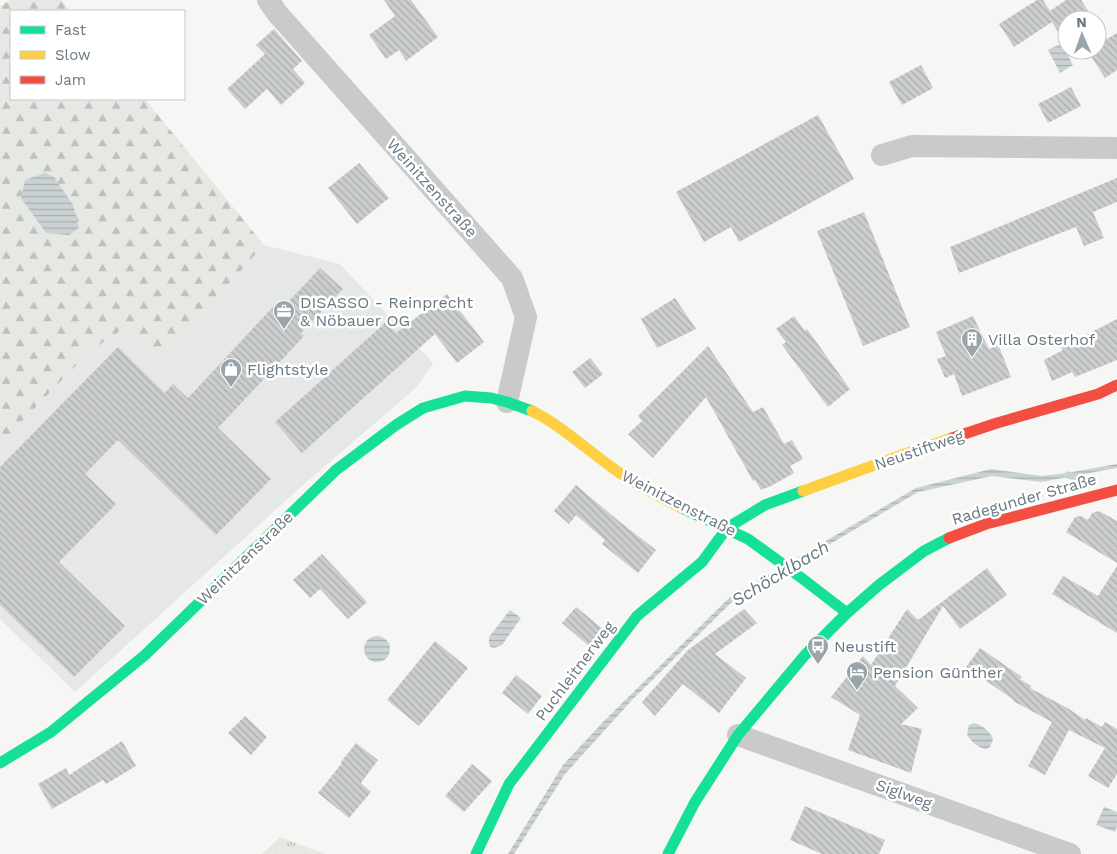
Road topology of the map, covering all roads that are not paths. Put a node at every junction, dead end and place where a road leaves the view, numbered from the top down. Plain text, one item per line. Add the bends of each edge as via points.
1 (268, 0) edge
2 (1117, 148) edge
3 (882, 155) dead end
4 (1117, 385) edge
5 (507, 402) junction
6 (1117, 490) edge
7 (727, 528) junction
8 (847, 613) junction
9 (738, 735) junction
10 (0, 763) edge
11 (476, 854) edge
12 (668, 854) edge
13 (1070, 854) edge

1 - 5 street, Weinitzenstraße via 512,278 526,317
2 - 3 street via 912,146
4 - 7 main road, Neustiftweg via 1098,394 997,423 865,468 765,505
5 - 7 main road, Weinitzenstraße via 534,412 616,471 666,500
5 - 10 main road, Weinitzenstraße via 465,396 424,408 396,425 336,470 145,656 51,732
6 - 8 main road, Radegunder Straße via 986,524 948,538 924,551
7 - 8 main road, Weinitzenstraße via 773,556
7 - 11 main road, Puchleitnerweg via 702,562 637,616 509,784
8 - 9 main road, Radegunder Straße via 805,654
9 - 12 main road, Radegunder Straße via 695,802
9 - 13 street, Siglweg

